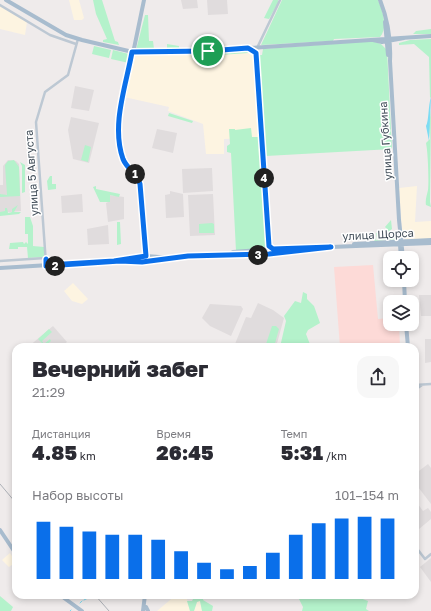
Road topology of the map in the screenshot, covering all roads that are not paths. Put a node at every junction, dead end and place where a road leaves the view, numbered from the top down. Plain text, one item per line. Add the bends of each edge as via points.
1 (6, 0) edge
2 (10, 0) edge
3 (144, 0) edge
4 (280, 0) edge
5 (380, 0) edge
6 (0, 5) edge
7 (431, 36) edge
8 (76, 38) junction
9 (390, 39) junction
10 (259, 42) junction
11 (76, 44) junction
12 (248, 48) junction
13 (257, 48) junction
14 (132, 52) junction
15 (257, 55) junction
16 (431, 240) edge
17 (431, 243) edge
18 (402, 244) junction
19 (328, 248) junction
20 (270, 250) junction
21 (402, 251) edge
22 (213, 255) junction
23 (172, 258) junction
24 (145, 259) junction
25 (0, 261) edge
26 (114, 261) junction
27 (47, 263) junction
28 (0, 268) edge
29 (407, 331) edge
30 (408, 343) edge
31 (424, 384) junction
32 (431, 384) edge
33 (419, 385) edge
34 (419, 387) edge
35 (0, 530) edge
36 (12, 548) edge
37 (419, 551) edge
38 (431, 554) edge
39 (66, 599) edge
40 (146, 599) edge
41 (145, 609) edge
42 (82, 610) edge

1 - 8 main road
2 - 8 main road
3 - 14 main road
4 - 10 street
5 - 9 main road, улица Губкина
6 - 11 street via 50,34
7 - 9 main road
8 - 11 street, улица 5 Августа
8 - 14 main road
9 - 13 main road
9 - 18 main road, улица Губкина
10 - 12 street
10 - 13 street
11 - 27 street, улица 5 Августа via 68,75 45,92 36,122
12 - 13 main road
12 - 14 main road
12 - 15 street
13 - 15 street
14 - 24 main road via 118,126 123,160 140,184
15 - 20 street
16 - 18 main road, улица Щорса
17 - 18 main road, улица Щорса
18 - 19 main road, улица Щорса
18 - 19 main road, улица Щорса
18 - 21 main road, улица Губкина
19 - 20 main road
19 - 20 main road, улица Щорса
20 - 22 main road
20 - 22 main road
22 - 23 main road
23 - 24 main road
23 - 24 main road
24 - 26 main road
24 - 26 main road
25 - 27 street
26 - 27 main road
27 - 28 main road
29 - 30 main road
31 - 32 street
31 - 33 street
31 - 34 street
35 - 36 main road
37 - 38 street via 425,559
39 - 42 main road
40 - 41 main road

